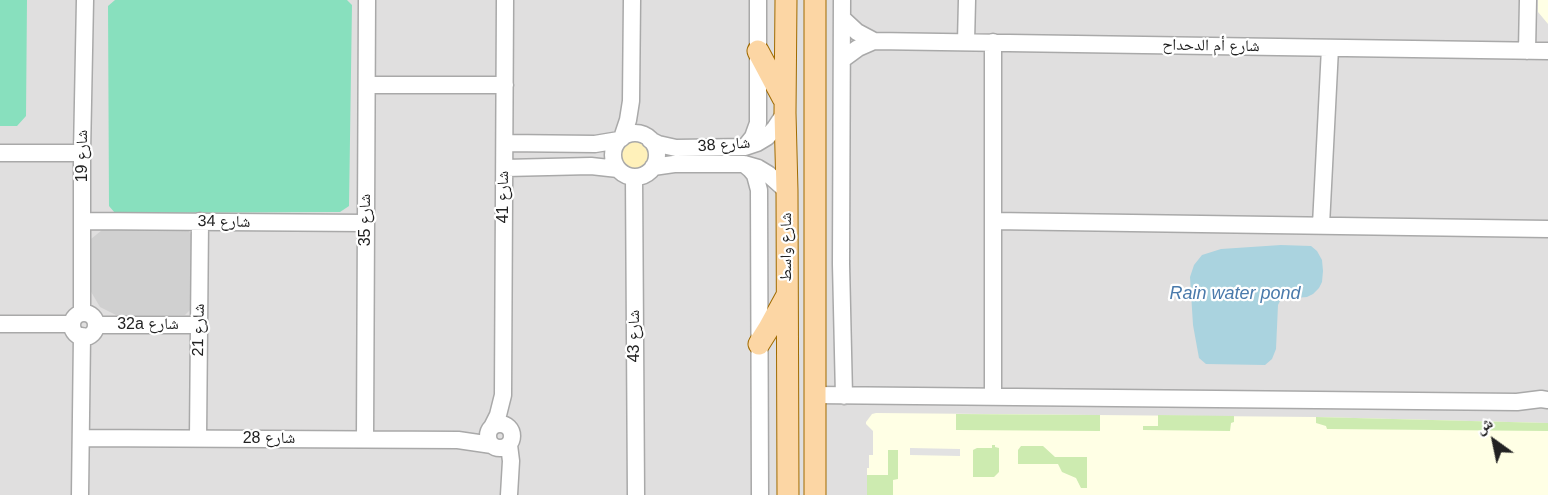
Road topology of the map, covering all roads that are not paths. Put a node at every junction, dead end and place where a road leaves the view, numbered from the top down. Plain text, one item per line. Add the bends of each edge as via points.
1 (85, 0) edge
2 (367, 0) edge
3 (505, 0) edge
4 (632, 0) edge
5 (758, 0) edge
6 (786, 0) edge
7 (842, 0) edge
8 (967, 0) edge
9 (1528, 0) edge
10 (816, 3) edge
11 (843, 19) junction
12 (874, 41) junction
13 (966, 42) junction
14 (993, 42) junction
15 (1330, 48) junction
16 (758, 51) junction
17 (1527, 51) junction
18 (1548, 51) edge
19 (843, 60) junction
20 (367, 85) junction
21 (505, 85) junction
22 (631, 101) junction
23 (785, 107) junction
24 (648, 138) junction
25 (620, 139) junction
26 (505, 143) junction
27 (745, 147) junction
28 (0, 153) edge
29 (82, 153) junction
30 (744, 164) junction
31 (653, 167) junction
32 (505, 168) junction
33 (618, 169) junction
34 (634, 177) junction
35 (787, 191) junction
36 (83, 221) junction
37 (200, 221) junction
38 (993, 221) junction
39 (366, 223) junction
40 (1321, 225) junction
41 (1548, 229) edge
42 (787, 294) junction
43 (0, 324) edge
44 (79, 324) junction
45 (200, 325) junction
46 (759, 344) junction
47 (815, 395) junction
48 (844, 396) junction
49 (993, 397) junction
50 (1548, 400) edge
51 (1517, 402) junction
52 (1548, 409) edge
53 (498, 437) junction
54 (81, 438) junction
55 (198, 438) junction
56 (365, 439) junction
57 (80, 495) edge
58 (509, 495) edge
59 (636, 495) edge
60 (760, 495) edge
61 (788, 495) edge
62 (815, 495) edge

1 - 29 street, شارع 19
2 - 20 street, شارع 35
3 - 21 street, شارع 41
4 - 22 street
5 - 16 street
6 - 23 main road, شارع واسط
7 - 11 street
8 - 13 street
9 - 17 street
10 - 47 main road, شارع واسط
11 - 12 street
11 - 19 street
12 - 13 street, شارع أم الدحداح
12 - 19 street
13 - 14 street, شارع أم الدحداح
14 - 15 street, شارع أم الدحداح
14 - 38 street
15 - 17 street, شارع أم الدحداح
15 - 40 street
16 - 23 main road
16 - 27 street via 757,128
17 - 18 street, شارع أم الدحداح
19 - 48 street
20 - 21 street
20 - 39 street, شارع 35
21 - 26 street, شارع 41
22 - 24 street via 636,120
22 - 25 street
23 - 27 street, شارع 38 via 767,137
23 - 35 main road, شارع واسط
24 - 25 street via 630,134
24 - 27 street, شارع 38 via 676,148
24 - 31 street via 657,153
25 - 26 street via 595,144
25 - 33 street via 613,158
26 - 32 street, شارع 41
28 - 29 street
29 - 36 street, شارع 19
30 - 31 street, شارع 38
30 - 35 street, شارع 38 via 768,174
30 - 46 street via 755,175 759,190
31 - 34 street
32 - 33 street
32 - 53 street, شارع 41 via 503,395
33 - 34 street
34 - 59 street, شارع 43
35 - 42 main road, شارع واسط
36 - 37 street, شارع 34
36 - 44 street, شارع 19
37 - 39 street, شارع 34
37 - 45 street, شارع 21
38 - 40 street
38 - 49 street
39 - 56 street, شارع 35
40 - 41 street
42 - 46 main road
42 - 61 main road, شارع واسط
43 - 44 street
44 - 45 street, 32a شارع via 88,336 96,325
44 - 54 street, شارع 19
45 - 55 street, شارع 21
46 - 60 street
47 - 48 street
47 - 62 main road, شارع واسط
48 - 49 street
49 - 51 street
50 - 51 street
51 - 52 street
53 - 56 street, شارع 28
53 - 58 street, شارع 41 via 509,476
54 - 55 street, شارع 28
54 - 57 street, شارع 19
55 - 56 street, شارع 28

